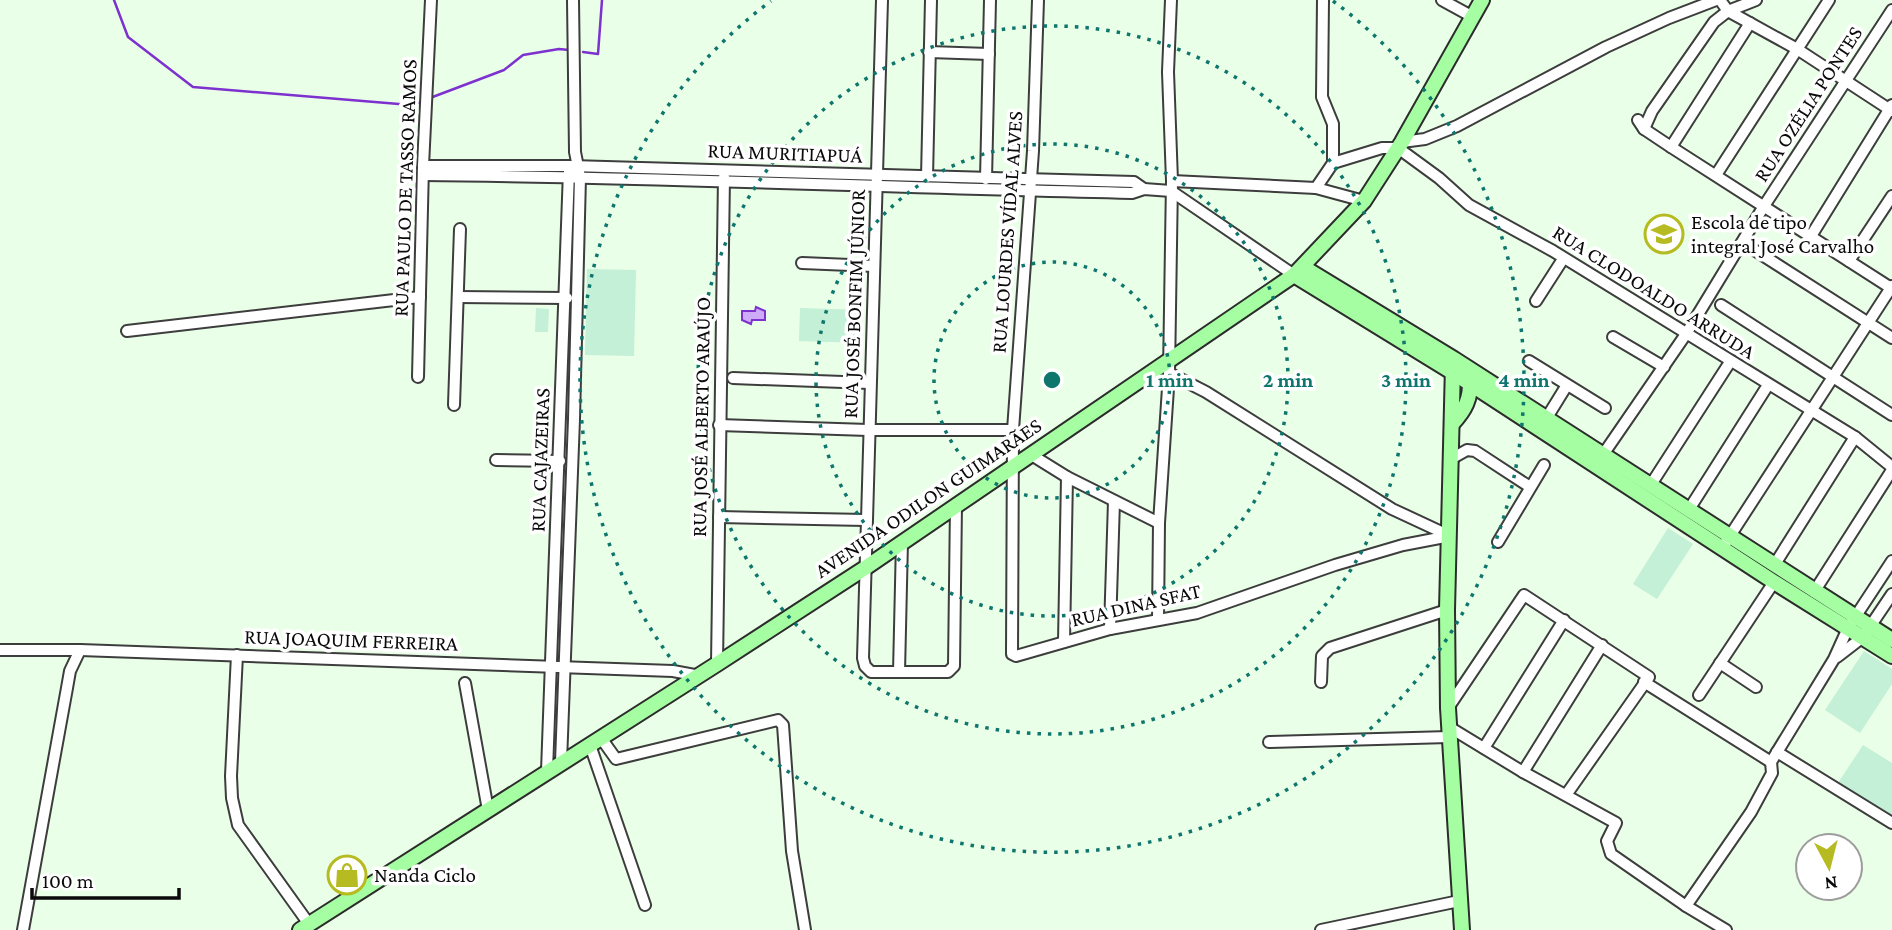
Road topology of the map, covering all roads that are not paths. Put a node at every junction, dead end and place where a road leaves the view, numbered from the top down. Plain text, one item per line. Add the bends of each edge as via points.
1 (431, 0) edge
2 (573, 0) edge
3 (882, 0) edge
4 (930, 0) edge
5 (990, 0) edge
6 (1038, 0) edge
7 (1171, 0) edge
8 (1323, 0) edge
9 (1442, 0) edge
10 (1482, 0) edge
11 (1718, 0) edge
12 (1756, 0) edge
13 (1829, 0) edge
14 (1731, 5) edge
15 (1892, 10) edge
16 (1473, 17) junction
17 (1750, 23) junction
18 (1797, 49) junction
19 (929, 52) junction
20 (989, 54) junction
21 (1846, 80) junction
22 (1891, 108) edge
23 (1400, 145) junction
24 (1671, 147) junction
25 (1333, 163) junction
26 (423, 170) junction
27 (574, 171) junction
28 (724, 176) junction
29 (1716, 176) junction
30 (927, 177) junction
31 (986, 179) junction
32 (878, 181) junction
33 (1029, 186) junction
34 (1171, 186) junction
35 (1316, 188) junction
36 (1892, 196) edge
37 (1364, 201) junction
38 (1764, 206) junction
39 (460, 229) dead end
40 (1811, 236) junction
41 (1756, 251) dead end
42 (1563, 259) junction
43 (1849, 261) junction
44 (802, 263) dead end
45 (874, 265) junction
46 (1298, 271) junction
47 (1891, 287) edge
48 (420, 297) junction
49 (458, 297) junction
50 (563, 298) junction
51 (577, 298) junction
52 (1536, 301) dead end
53 (1721, 305) dead end
54 (1869, 323) junction
55 (127, 331) dead end
56 (1686, 334) junction
57 (1614, 337) dead end
58 (1892, 338) edge
59 (1529, 361) dead end
60 (1730, 362) junction
61 (1453, 366) junction
62 (1169, 367) junction
63 (1664, 367) junction
64 (1469, 369) junction
65 (418, 377) dead end
66 (733, 377) dead end
67 (1834, 378) junction
68 (870, 383) junction
69 (1470, 385) junction
70 (1567, 385) junction
71 (1768, 386) junction
72 (454, 405) dead end
73 (1605, 408) dead end
74 (1813, 411) junction
75 (1892, 415) edge
76 (1546, 419) junction
77 (1451, 424) junction
78 (719, 425) junction
79 (868, 430) junction
80 (1013, 430) junction
81 (1855, 438) junction
82 (1030, 454) junction
83 (1451, 458) junction
84 (496, 460) dead end
85 (560, 461) junction
86 (1599, 461) junction
87 (1544, 465) dead end
88 (1013, 466) junction
89 (1892, 468) edge
90 (1067, 477) junction
91 (1650, 486) junction
92 (1530, 487) junction
93 (1114, 500) junction
94 (1660, 500) junction
95 (956, 504) junction
96 (1688, 511) junction
97 (719, 517) junction
98 (866, 520) junction
99 (1159, 523) junction
100 (1450, 536) junction
101 (902, 541) junction
102 (1498, 542) dead end
103 (1726, 542) junction
104 (1892, 561) edge
105 (1775, 564) junction
106 (865, 568) junction
107 (1774, 582) junction
108 (1814, 592) junction
109 (1892, 594) edge
110 (1447, 610) junction
111 (1158, 619) junction
112 (1563, 620) junction
113 (1852, 622) junction
114 (1110, 629) junction
115 (1867, 632) junction
116 (1064, 642) junction
117 (1602, 645) junction
118 (0, 650) edge
119 (80, 650) junction
120 (1892, 651) edge
121 (237, 655) junction
122 (1834, 659) junction
123 (1720, 663) junction
124 (718, 664) junction
125 (553, 668) junction
126 (566, 669) junction
127 (899, 672) junction
128 (699, 676) junction
129 (1321, 682) dead end
130 (1644, 682) junction
131 (465, 683) dead end
132 (1756, 687) dead end
133 (1699, 695) dead end
134 (1448, 708) junction
135 (1449, 732) junction
136 (595, 741) junction
137 (1269, 742) dead end
138 (1484, 748) junction
139 (1774, 757) junction
140 (561, 762) junction
141 (547, 771) junction
142 (1523, 772) junction
143 (1566, 795) junction
144 (488, 810) junction
145 (1892, 823) edge
146 (1460, 901) junction
147 (645, 905) dead end
148 (1686, 906) junction
149 (304, 927) edge
150 (23, 930) edge
151 (805, 930) edge
152 (1321, 930) edge
153 (1462, 930) edge
154 (1726, 930) edge

1 - 26 street, RUA PAULO DE TASSO RAMOS
2 - 27 street, RUA CAJAZEIRAS
3 - 32 street, RUA JOSÉ BONFIM JÚNIOR
4 - 19 street
5 - 20 street
6 - 33 street, RUA LOURDES VÍDAL ALVES
7 - 34 street
8 - 25 street via 1322,97 1333,124
9 - 16 street
10 - 16 street, AVENIDA ODILON GUIMARÃES
11 - 14 street
11 - 23 street via 1606,47 1457,126
12 - 14 street
13 - 18 street
14 - 17 street
14 - 24 street via 1708,29 1641,124
15 - 21 street, RUA OZÉLIA PONTES
16 - 23 street, AVENIDA ODILON GUIMARÃES
17 - 18 street
17 - 24 street
18 - 21 street
18 - 29 street
19 - 20 street
19 - 30 street
20 - 31 street
21 - 22 street
21 - 38 street, RUA OZÉLIA PONTES
22 - 40 street
23 - 25 street
23 - 37 street, AVENIDA ODILON GUIMARÃES
23 - 42 street, RUA CLODOALDO ARRUDA via 1469,205
24 - 29 street
25 - 35 street
26 - 27 street, RUA MURITIAPUÁ
26 - 48 street, RUA PAULO DE TASSO RAMOS
27 - 28 street, RUA MURITIAPUÁ
27 - 50 street, RUA CAJAZEIRAS
27 - 51 street, RUA CAJAZEIRAS
28 - 32 street, RUA MURITIAPUÁ
28 - 78 street, RUA JOSÉ ALBERTO ARAÚJO
29 - 38 street
30 - 31 street, RUA MURITIAPUÁ
30 - 32 street, RUA MURITIAPUÁ
31 - 33 street, RUA MURITIAPUÁ
32 - 33 street, RUA MURITIAPUÁ
32 - 45 street, RUA JOSÉ BONFIM JÚNIOR
33 - 34 street, RUA MURITIAPUÁ via 1132,193
33 - 80 street, RUA LOURDES VÍDAL ALVES
34 - 35 street, RUA MURITIAPUÁ
34 - 46 street
34 - 62 street
35 - 37 street, RUA MURITIAPUÁ
36 - 43 street
37 - 46 street, AVENIDA ODILON GUIMARÃES
38 - 40 street
38 - 56 street, RUA OZÉLIA PONTES
39 - 49 street
40 - 43 street
41 - 54 street
42 - 52 street
42 - 56 street, RUA CLODOALDO ARRUDA
43 - 47 street
44 - 45 street
45 - 68 street, RUA JOSÉ BONFIM JÚNIOR
46 - 61 street
46 - 62 street, AVENIDA ODILON GUIMARÃES
47 - 54 street
48 - 55 street
48 - 65 street, RUA PAULO DE TASSO RAMOS
49 - 50 street
49 - 72 street
50 - 51 street
50 - 85 street, RUA CAJAZEIRAS
51 - 126 street, RUA CAJAZEIRAS
53 - 67 street
54 - 58 street
54 - 67 street
56 - 60 street, RUA CLODOALDO ARRUDA
56 - 63 street, RUA OZÉLIA PONTES
57 - 63 street
59 - 70 street
60 - 71 street, RUA CLODOALDO ARRUDA
60 - 91 street
61 - 64 street
61 - 69 street
61 - 77 street
62 - 82 street, AVENIDA ODILON GUIMARÃES
62 - 99 street
62 - 100 street via 1392,509
63 - 86 street, RUA OZÉLIA PONTES
64 - 69 street
64 - 76 street
66 - 68 street
67 - 74 street
67 - 75 street
68 - 79 street, RUA JOSÉ BONFIM JÚNIOR
69 - 77 street via 1467,405
69 - 86 street
70 - 73 street
70 - 76 street
71 - 74 street, RUA CLODOALDO ARRUDA
71 - 96 street
74 - 81 street, RUA CLODOALDO ARRUDA
74 - 103 street
76 - 86 street
77 - 83 street
78 - 79 street
78 - 97 street, RUA JOSÉ ALBERTO ARAÚJO
79 - 80 street
79 - 98 street, RUA JOSÉ BONFIM JÚNIOR
80 - 88 street, RUA LOURDES VÍDAL ALVES
81 - 89 street, RUA CLODOALDO ARRUDA
81 - 105 street
82 - 88 street, AVENIDA ODILON GUIMARÃES
82 - 90 street
83 - 92 street via 1475,451
83 - 100 street
84 - 85 street
85 - 125 street, RUA CAJAZEIRAS
86 - 91 street
86 - 94 street
87 - 92 street
88 - 95 street, AVENIDA ODILON GUIMARÃES
88 - 116 street, RUA DINA SFAT via 1011,651 1016,656
89 - 108 street
90 - 93 street
90 - 116 street
91 - 94 street
92 - 102 street
93 - 99 street
93 - 114 street
94 - 96 street
94 - 103 street
95 - 101 street, AVENIDA ODILON GUIMARÃES
95 - 127 street via 956,663 948,672
96 - 103 street
97 - 98 street
97 - 124 street, RUA JOSÉ ALBERTO ARAÚJO
98 - 106 street, RUA JOSÉ BONFIM JÚNIOR
99 - 111 street
100 - 110 street
100 - 111 street, RUA DINA SFAT via 1335,565 1198,613
101 - 106 street, AVENIDA ODILON GUIMARÃES
101 - 127 street
103 - 105 street
103 - 107 street
104 - 113 street
105 - 108 street
106 - 124 street, AVENIDA ODILON GUIMARÃES
106 - 127 street, RUA JOSÉ BONFIM JÚNIOR via 863,658 873,673
107 - 113 street
107 - 123 street
108 - 113 street
109 - 115 street
110 - 129 street via 1330,648 1322,656
110 - 134 street
111 - 114 street, RUA DINA SFAT
112 - 117 street
112 - 134 street via 1524,595
112 - 138 street
113 - 115 street
113 - 122 street
114 - 116 street, RUA DINA SFAT
115 - 120 street
115 - 122 street
117 - 130 street via 1648,677
117 - 142 street
118 - 119 street, RUA JOAQUIM FERREIRA
119 - 121 street, RUA JOAQUIM FERREIRA
119 - 150 street via 70,671
121 - 125 street, RUA JOAQUIM FERREIRA
121 - 149 street via 231,776 238,825
122 - 139 street
123 - 132 street
123 - 133 street
124 - 128 street, AVENIDA ODILON GUIMARÃES
125 - 126 street, RUA JOAQUIM FERREIRA
125 - 141 street, RUA CAJAZEIRAS
126 - 128 street, RUA JOAQUIM FERREIRA via 673,671
126 - 140 street, RUA CAJAZEIRAS
128 - 136 street, AVENIDA ODILON GUIMARÃES
130 - 139 street
130 - 143 street
131 - 144 street
134 - 135 street
135 - 137 street
135 - 138 street
135 - 146 street
136 - 140 street, AVENIDA ODILON GUIMARÃES
136 - 147 street
136 - 151 street via 617,759 778,720 783,725 792,852
138 - 142 street
139 - 145 street
139 - 148 street via 1772,773 1751,811
140 - 141 street, AVENIDA ODILON GUIMARÃES
141 - 144 street, AVENIDA ODILON GUIMARÃES
142 - 143 street
143 - 148 street via 1616,823 1607,841 1611,854
144 - 149 street, AVENIDA ODILON GUIMARÃES
146 - 152 street
146 - 153 street
148 - 154 street

